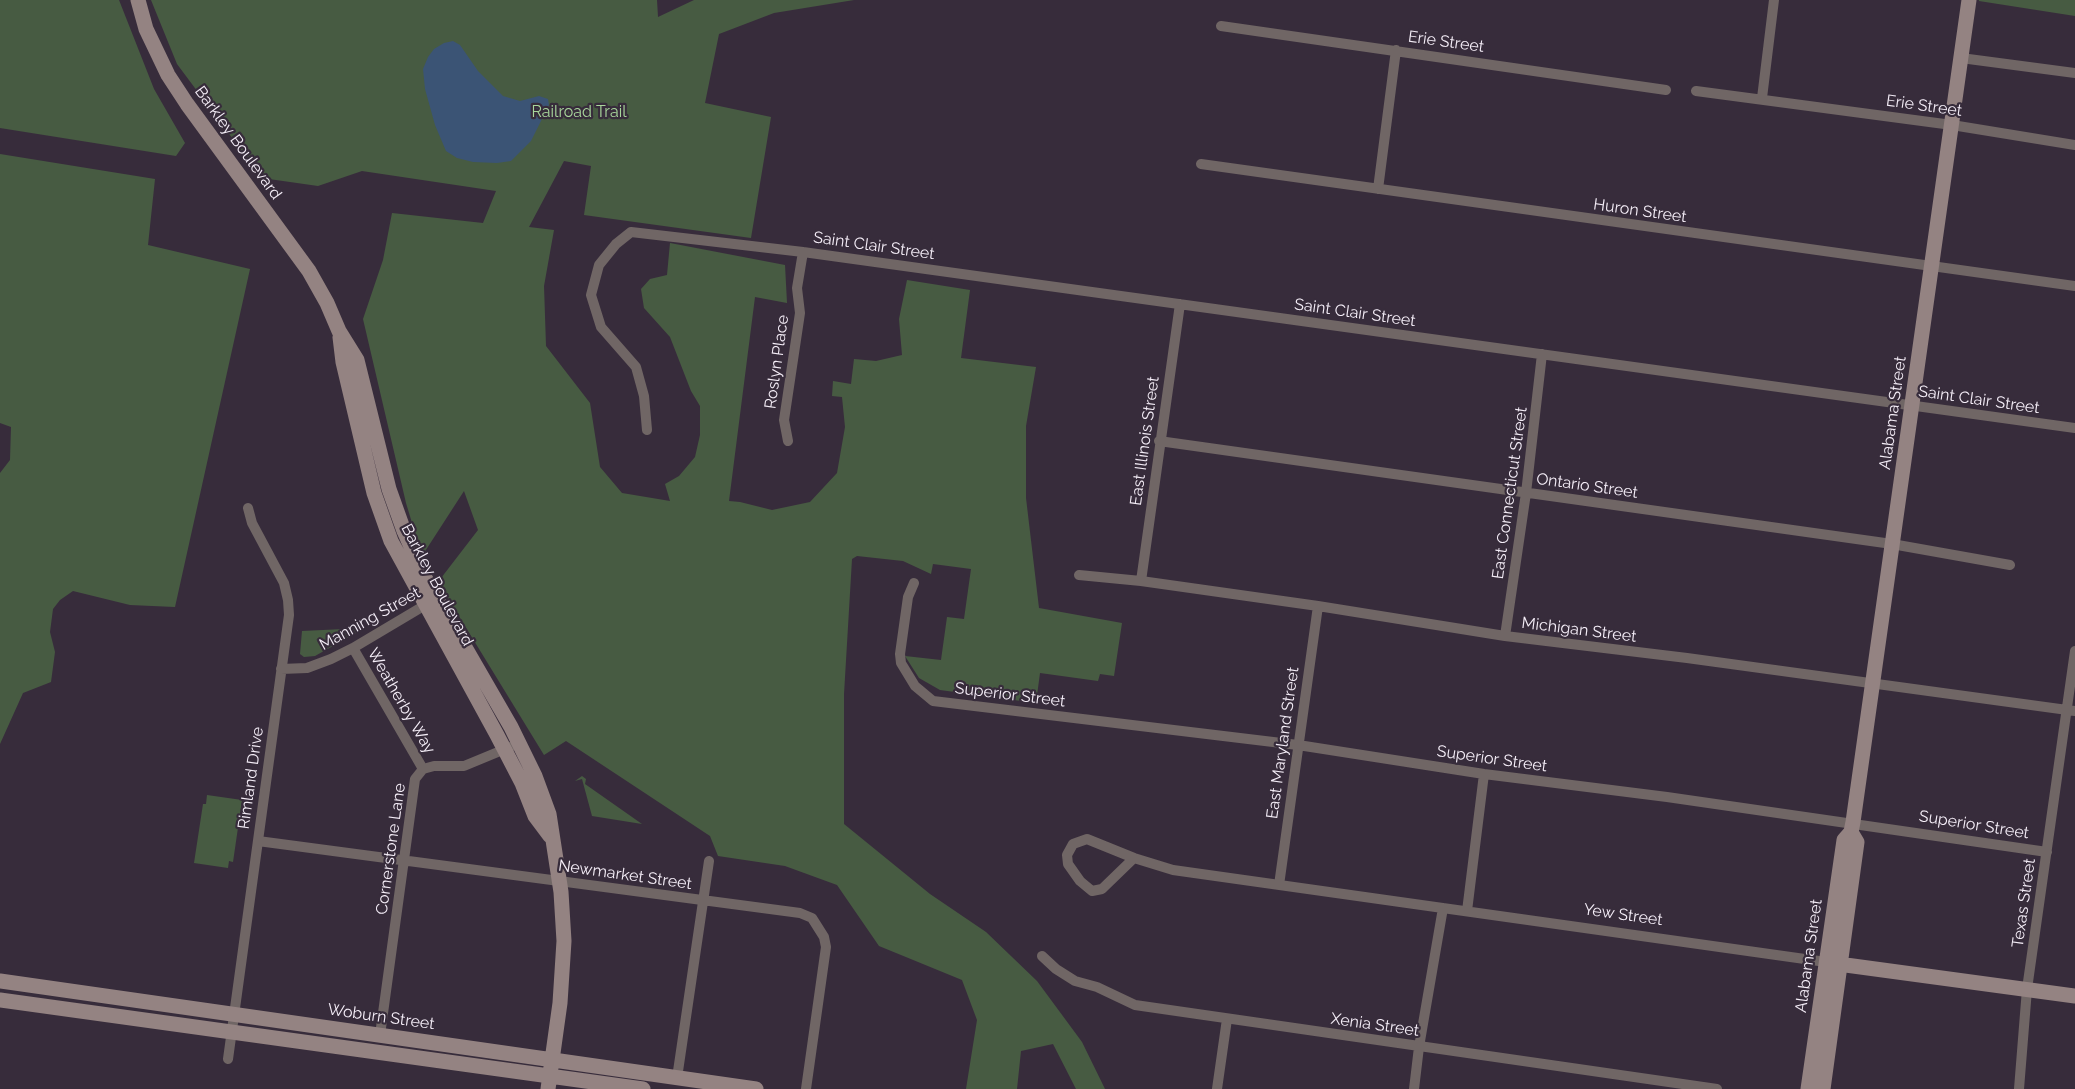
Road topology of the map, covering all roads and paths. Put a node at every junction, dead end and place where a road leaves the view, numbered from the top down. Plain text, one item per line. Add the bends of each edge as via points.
1 (138, 0) edge
2 (1774, 0) edge
3 (1970, 0) edge
4 (1221, 26) dead end
5 (1396, 50) junction
6 (1961, 58) junction
7 (2075, 73) edge
8 (1666, 90) dead end
9 (1696, 91) dead end
10 (1762, 98) junction
11 (1952, 125) junction
12 (2075, 145) edge
13 (1201, 164) dead end
14 (1378, 189) junction
15 (803, 252) junction
16 (1932, 266) junction
17 (2075, 286) edge
18 (1180, 304) junction
19 (1542, 354) junction
20 (1912, 405) junction
21 (2075, 428) edge
22 (647, 430) dead end
23 (788, 441) dead end
24 (1159, 441) junction
25 (1526, 493) junction
26 (248, 508) dead end
27 (1892, 544) junction
28 (2010, 565) dead end
29 (1079, 575) dead end
30 (1141, 582) junction
31 (914, 583) dead end
32 (431, 601) junction
33 (1318, 606) junction
34 (1505, 636) junction
35 (353, 648) junction
36 (2075, 651) edge
37 (281, 669) junction
38 (1873, 684) junction
39 (2071, 710) edge
40 (519, 743) junction
41 (1298, 745) junction
42 (505, 750) junction
43 (423, 769) junction
44 (1484, 774) junction
45 (1852, 827) junction
46 (551, 837) junction
47 (258, 841) junction
48 (2047, 852) junction
49 (1134, 858) junction
50 (404, 860) junction
51 (709, 861) dead end
52 (560, 881) junction
53 (1279, 885) junction
54 (704, 900) junction
55 (1443, 908) junction
56 (1467, 911) junction
57 (1042, 956) dead end
58 (1833, 963) junction
59 (0, 981) edge
60 (2027, 989) junction
61 (2075, 996) edge
62 (0, 1000) edge
63 (234, 1014) junction
64 (1227, 1019) junction
65 (231, 1032) junction
66 (380, 1035) junction
67 (1419, 1047) junction
68 (228, 1059) dead end
69 (552, 1060) junction
70 (677, 1078) junction
71 (549, 1083) edge
72 (643, 1089) edge
73 (756, 1089) edge
74 (806, 1089) edge
75 (1217, 1089) edge
76 (1414, 1089) edge
77 (1717, 1089) edge
78 (1808, 1089) edge
79 (1822, 1089) edge
80 (2019, 1089) edge

1 - 32 main road, Barkley Boulevard via 146,29 168,75 309,271 327,303 339,331 342,362 374,493 391,541
2 - 10 street
3 - 6 main road, Alabama Street
4 - 5 street, Erie Street
5 - 8 street, Erie Street
5 - 14 street
6 - 7 street
6 - 11 main road, Alabama Street
9 - 10 street, Erie Street
10 - 11 street, Erie Street
11 - 12 street, Erie Street
11 - 16 main road, Alabama Street
13 - 14 street, Huron Street
14 - 16 street, Huron Street
15 - 18 street, Saint Clair Street
15 - 22 street, Saint Clair Street via 631,232 616,244 600,265 591,295 601,327 636,367
15 - 23 street, Roslyn Place via 797,288 800,313 784,420
16 - 17 street, Huron Street
16 - 20 main road, Alabama Street
18 - 19 street, Saint Clair Street
18 - 24 street, East Illinois Street
19 - 20 street, Saint Clair Street
19 - 25 street, East Connecticut Street
20 - 21 street, Saint Clair Street
20 - 27 main road, Alabama Street
24 - 25 street, Ontario Street
24 - 30 street, East Illinois Street
25 - 27 street, Ontario Street
25 - 34 street, East Connecticut Street
26 - 37 street, Rimland Drive via 284,583 288,600
27 - 28 street, Ontario Street
27 - 38 main road, Alabama Street
29 - 30 street, Michigan Street
30 - 33 street, Michigan Street
31 - 41 street, Superior Street via 908,597 901,663 915,686 933,700
32 - 35 street, Manning Street
32 - 40 main road, Barkley Boulevard
32 - 42 main road, Barkley Boulevard
33 - 34 street, Michigan Street
33 - 41 street, East Maryland Street
34 - 38 street, Michigan Street
35 - 37 street, Manning Street via 307,668
35 - 43 street, Weatherby Way
36 - 39 street, Texas Street
37 - 47 street, Rimland Drive
38 - 39 street, Michigan Street
38 - 45 main road, Alabama Street
39 - 48 street, Texas Street
40 - 42 street, Cornerstone Lane
40 - 46 main road, Barkley Boulevard via 549,814
41 - 44 street, Superior Street
41 - 53 street, East Maryland Street
42 - 43 street, Cornerstone Lane via 464,766
42 - 46 main road, Barkley Boulevard via 535,816
43 - 50 street, Cornerstone Lane via 415,779
44 - 45 street, Superior Street
44 - 56 street
45 - 48 street, Superior Street
45 - 58 main road, Alabama Street via 1844,840
46 - 52 main road, Barkley Boulevard
47 - 50 street, Newmarket Street
47 - 63 street, Rimland Drive
48 - 60 street, Texas Street
49 - 49 street via 1087,839 1073,844 1067,855 1068,864 1092,891 1102,889
49 - 53 street, Yew Street via 1167,868
50 - 52 street, Newmarket Street
50 - 66 street, Cornerstone Lane
51 - 54 street
52 - 54 street, Newmarket Street
52 - 69 main road, Barkley Boulevard via 564,957
53 - 55 street, Yew Street
54 - 70 street
54 - 74 street, Newmarket Street via 800,913 812,918 825,937
55 - 56 street, Yew Street
55 - 67 street
56 - 58 street, Yew Street
57 - 64 street, Xenia Street via 1075,981 1135,1005
58 - 60 main road, Yew Street
58 - 78 main road, Alabama Street
58 - 79 main road, Alabama Street
59 - 63 main road, Woburn Street
60 - 61 main road, Yew Street
60 - 80 street, Texas Street
62 - 65 main road
63 - 65 street, Rimland Drive
63 - 66 main road, Woburn Street
64 - 67 street, Xenia Street
64 - 75 street
65 - 68 street, Rimland Drive
65 - 71 main road
66 - 69 main road, Woburn Street
67 - 76 street
67 - 77 street, Xenia Street
69 - 70 main road, Woburn Street
69 - 71 main road, Barkley Boulevard
70 - 73 main road, Woburn Street
71 - 72 main road

